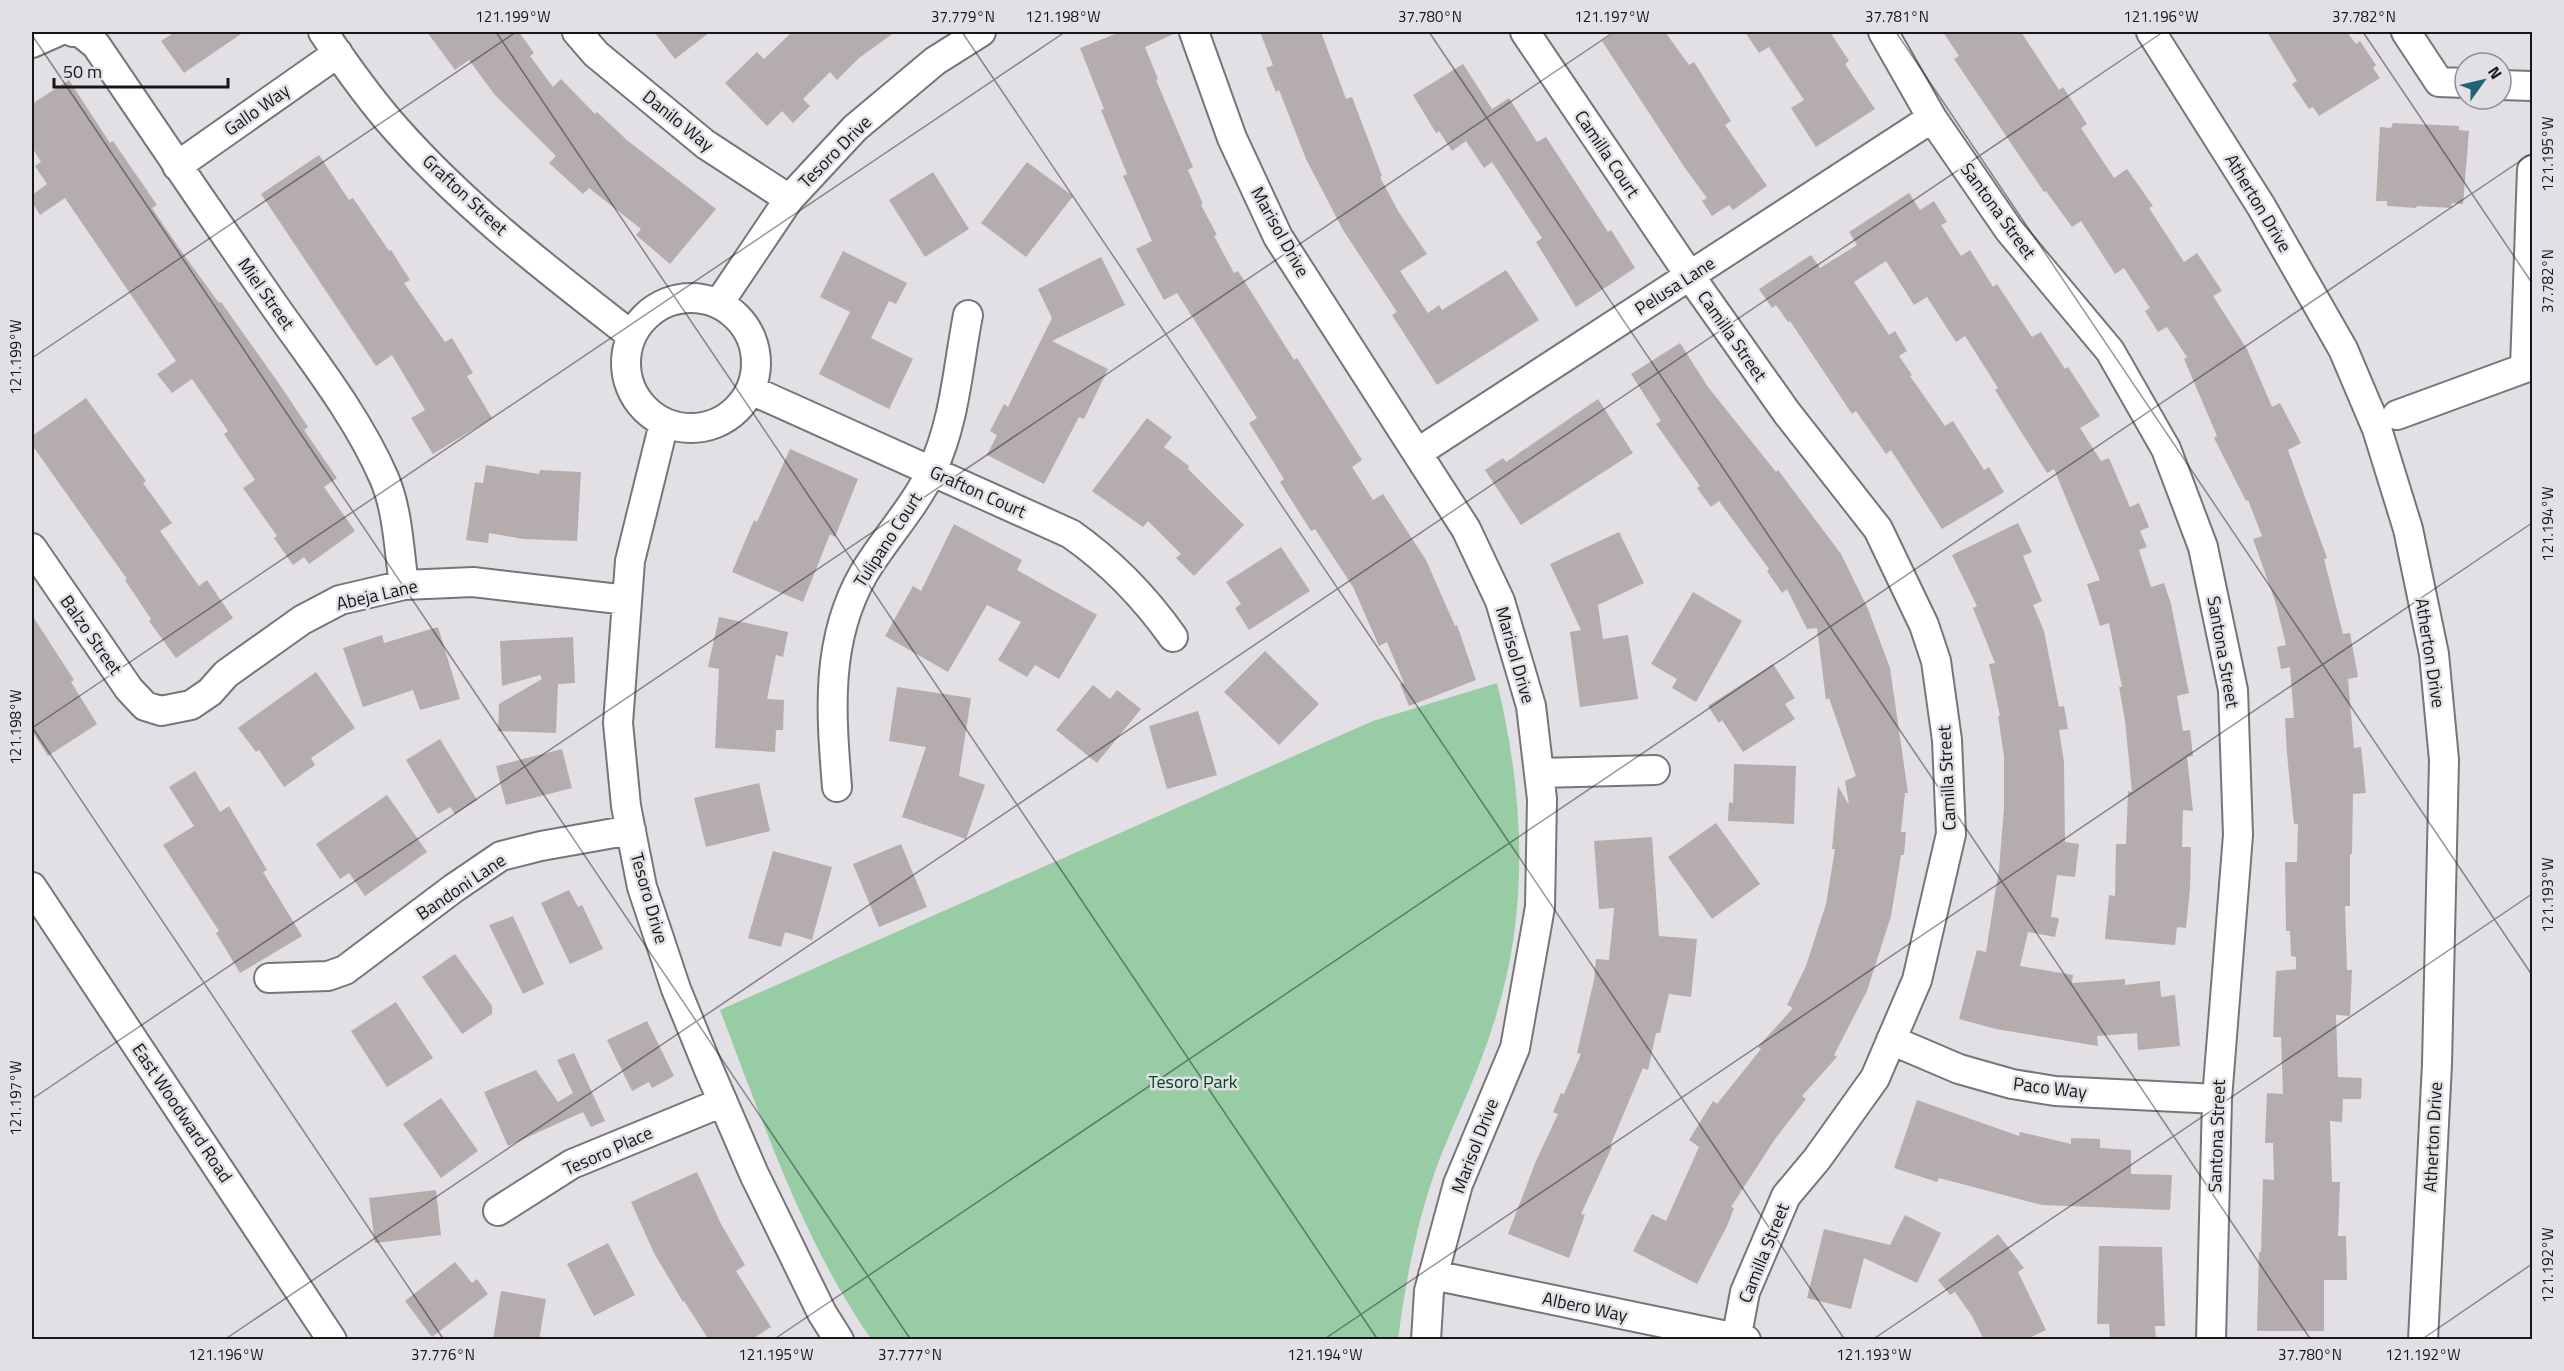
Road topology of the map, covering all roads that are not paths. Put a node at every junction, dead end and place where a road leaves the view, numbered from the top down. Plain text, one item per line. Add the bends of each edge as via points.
1 (57, 32) edge
2 (73, 32) edge
3 (577, 32) edge
4 (981, 32) edge
5 (1194, 32) edge
6 (1525, 32) edge
7 (1883, 32) edge
8 (2151, 32) edge
9 (2406, 32) edge
10 (330, 42) edge
11 (32, 43) edge
12 (2453, 83) edge
13 (2513, 85) edge
14 (2532, 86) edge
15 (1932, 118) junction
16 (177, 166) junction
17 (2532, 170) edge
18 (789, 199) junction
19 (1690, 276) junction
20 (719, 303) junction
21 (968, 315) dead end
22 (631, 335) junction
23 (751, 390) junction
24 (2397, 415) dead end
25 (664, 423) junction
26 (1417, 453) junction
27 (932, 471) junction
28 (32, 548) edge
29 (404, 585) junction
30 (627, 600) junction
31 (1173, 637) dead end
32 (160, 711) joint
33 (1655, 770) dead end
34 (1539, 773) junction
35 (837, 787) dead end
36 (631, 830) junction
37 (32, 888) edge
38 (269, 978) dead end
39 (1891, 1040) junction
40 (2217, 1099) junction
41 (723, 1102) junction
42 (498, 1211) dead end
43 (1433, 1275) junction
44 (1739, 1339) edge
45 (332, 1340) edge
46 (839, 1340) edge
47 (1426, 1340) edge
48 (2211, 1340) edge
49 (2423, 1340) edge

1 - 11 street
2 - 16 street, Miel Street via 80,32 96,45
3 - 18 street, Danilo Way via 596,54 705,144
4 - 18 street, Tesoro Drive via 935,61 855,128
5 - 26 street, Marisol Drive via 1232,138 1278,237
6 - 19 street, Camilla Court
7 - 15 street, Santona Street
8 - 49 street, Atherton Drive via 2261,206 2343,349 2377,429 2408,529 2434,654 2444,760 2437,1064
9 - 12 street via 2439,82
10 - 16 street, Gallo Way
10 - 22 street, Grafton Street via 397,130 457,191
13 - 14 street
15 - 19 street, Pelusa Lane
15 - 40 street, Santona Street via 2009,230 2110,351 2166,449 2203,547 2233,690 2238,835
16 - 29 street, Miel Street via 366,443 385,479
17 - 24 street via 2525,368
18 - 20 street, Tesoro Drive
19 - 26 street, Pelusa Lane
19 - 39 street, Camilla Street via 1787,413 1878,529 1924,625 1936,661 1947,740 1951,834 1917,980
20 - 22 street via 695,297 669,301 646,314
20 - 23 street via 738,316 753,340 757,363
21 - 27 street, Tulipano Court via 946,436
22 - 25 street via 625,357 629,386 646,410
23 - 25 street via 734,412 714,424 688,428
23 - 27 street, Grafton Court
25 - 30 street, Tesoro Drive via 630,561
26 - 34 street, Marisol Drive via 1466,529 1500,601 1531,706
27 - 31 street, Grafton Court via 1096,551 1150,605
27 - 35 street, Tulipano Court via 864,574 841,629 831,712
28 - 32 street, Balzo Street via 129,689 145,705
29 - 30 street, Abeja Lane via 473,582
29 - 32 street, Abeja Lane via 340,600 302,620 226,674 191,705
30 - 36 street, Tesoro Drive via 618,723
33 - 34 street
34 - 43 street, Marisol Drive via 1540,907 1515,1048 1458,1184
36 - 38 street, Bandoni Lane via 501,856 355,964 328,976
36 - 41 street, Tesoro Drive via 642,887
37 - 45 street, East Woodward Road
39 - 40 street, Paco Way via 1959,1069 2012,1084 2055,1091
39 - 44 street, Camilla Street via 1875,1078 1786,1196 1745,1292
40 - 48 street, Santona Street
41 - 42 street, Tesoro Place via 572,1164
41 - 46 street, Tesoro Drive via 822,1313
43 - 44 street, Albero Way
43 - 47 street, Marisol Drive

